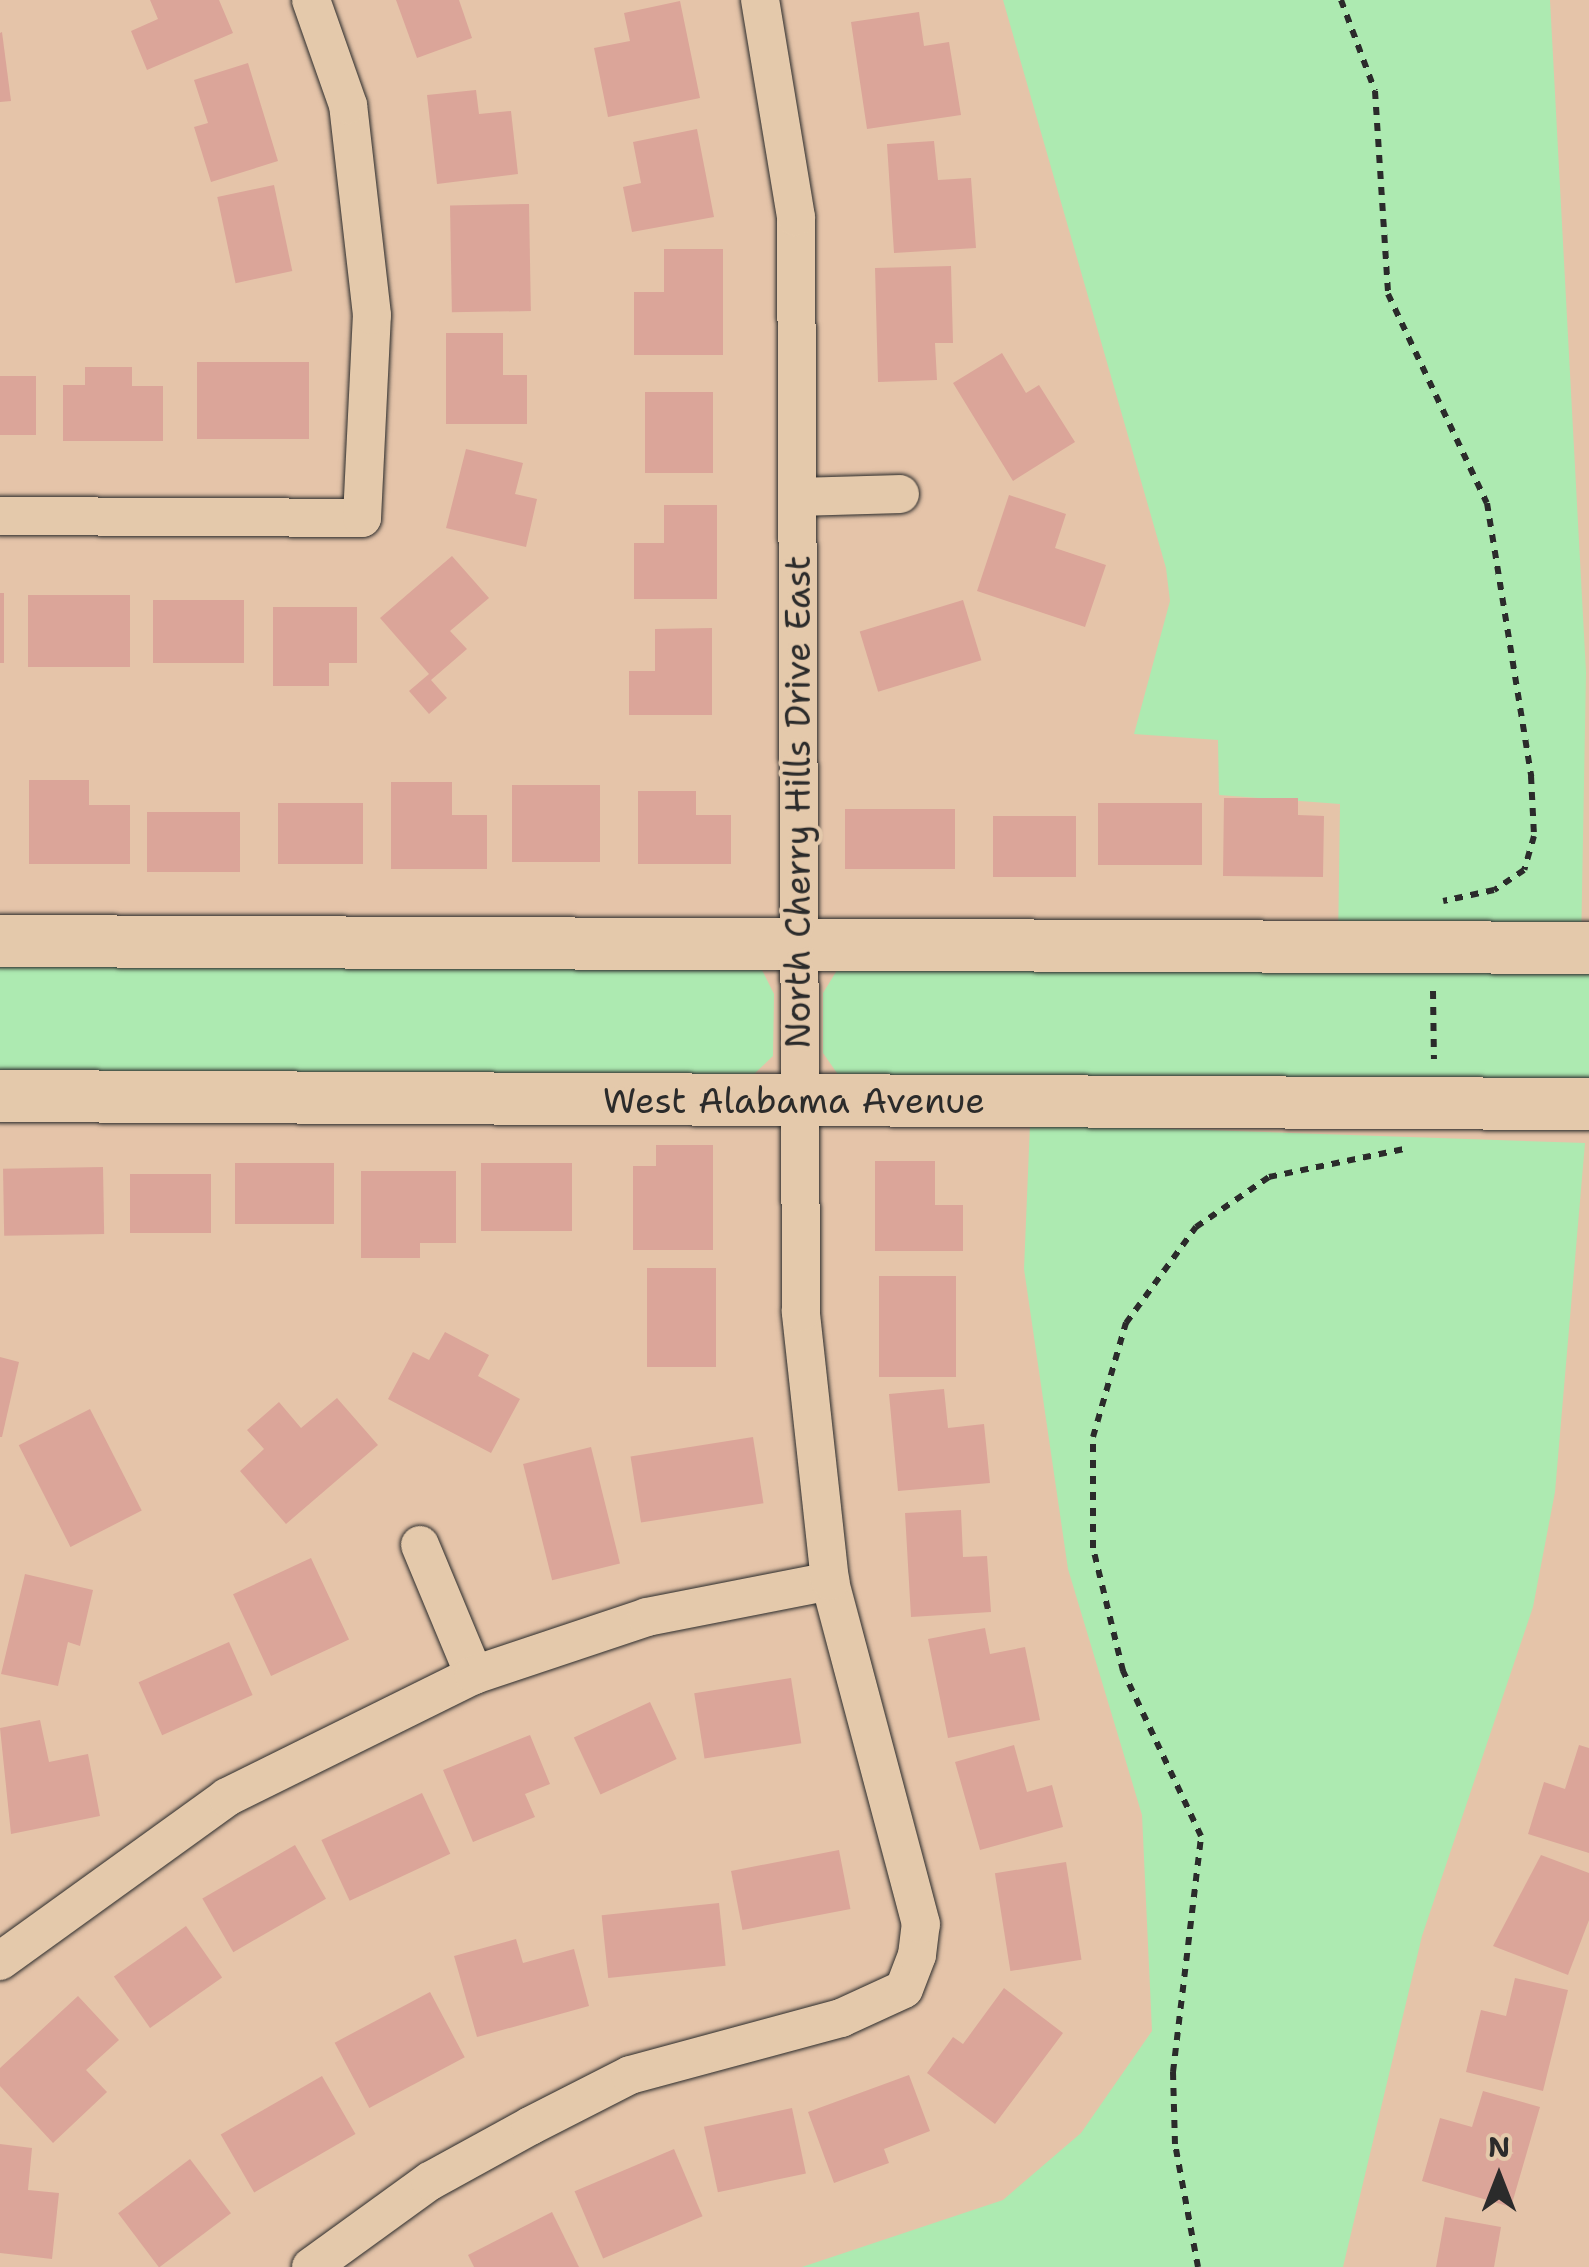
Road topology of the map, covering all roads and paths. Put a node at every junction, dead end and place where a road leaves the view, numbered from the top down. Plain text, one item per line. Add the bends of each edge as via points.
1 (311, 0) edge
2 (760, 0) edge
3 (900, 494) dead end
4 (798, 497) junction
5 (0, 516) edge
6 (0, 941) edge
7 (798, 945) junction
8 (1589, 948) edge
9 (0, 1096) edge
10 (798, 1101) junction
11 (1589, 1104) edge
12 (420, 1545) dead end
13 (830, 1581) junction
14 (474, 1675) junction
15 (0, 1961) edge
16 (311, 2267) edge

1 - 5 street via 348,105 372,314 362,518
2 - 4 street, North Cherry Hills Drive East via 796,217
3 - 4 street
4 - 7 street, North Cherry Hills Drive East
6 - 7 street
7 - 8 street
7 - 10 street, North Cherry Hills Drive East
9 - 10 street, West Alabama Avenue
10 - 11 street, West Alabama Avenue
10 - 13 street, North Cherry Hills Drive East via 801,1312
12 - 14 street
13 - 14 street via 647,1617
13 - 16 street, North Cherry Hills Drive East via 921,1924 904,1989 841,2018 630,2076 430,2181
14 - 15 street via 228,1796

